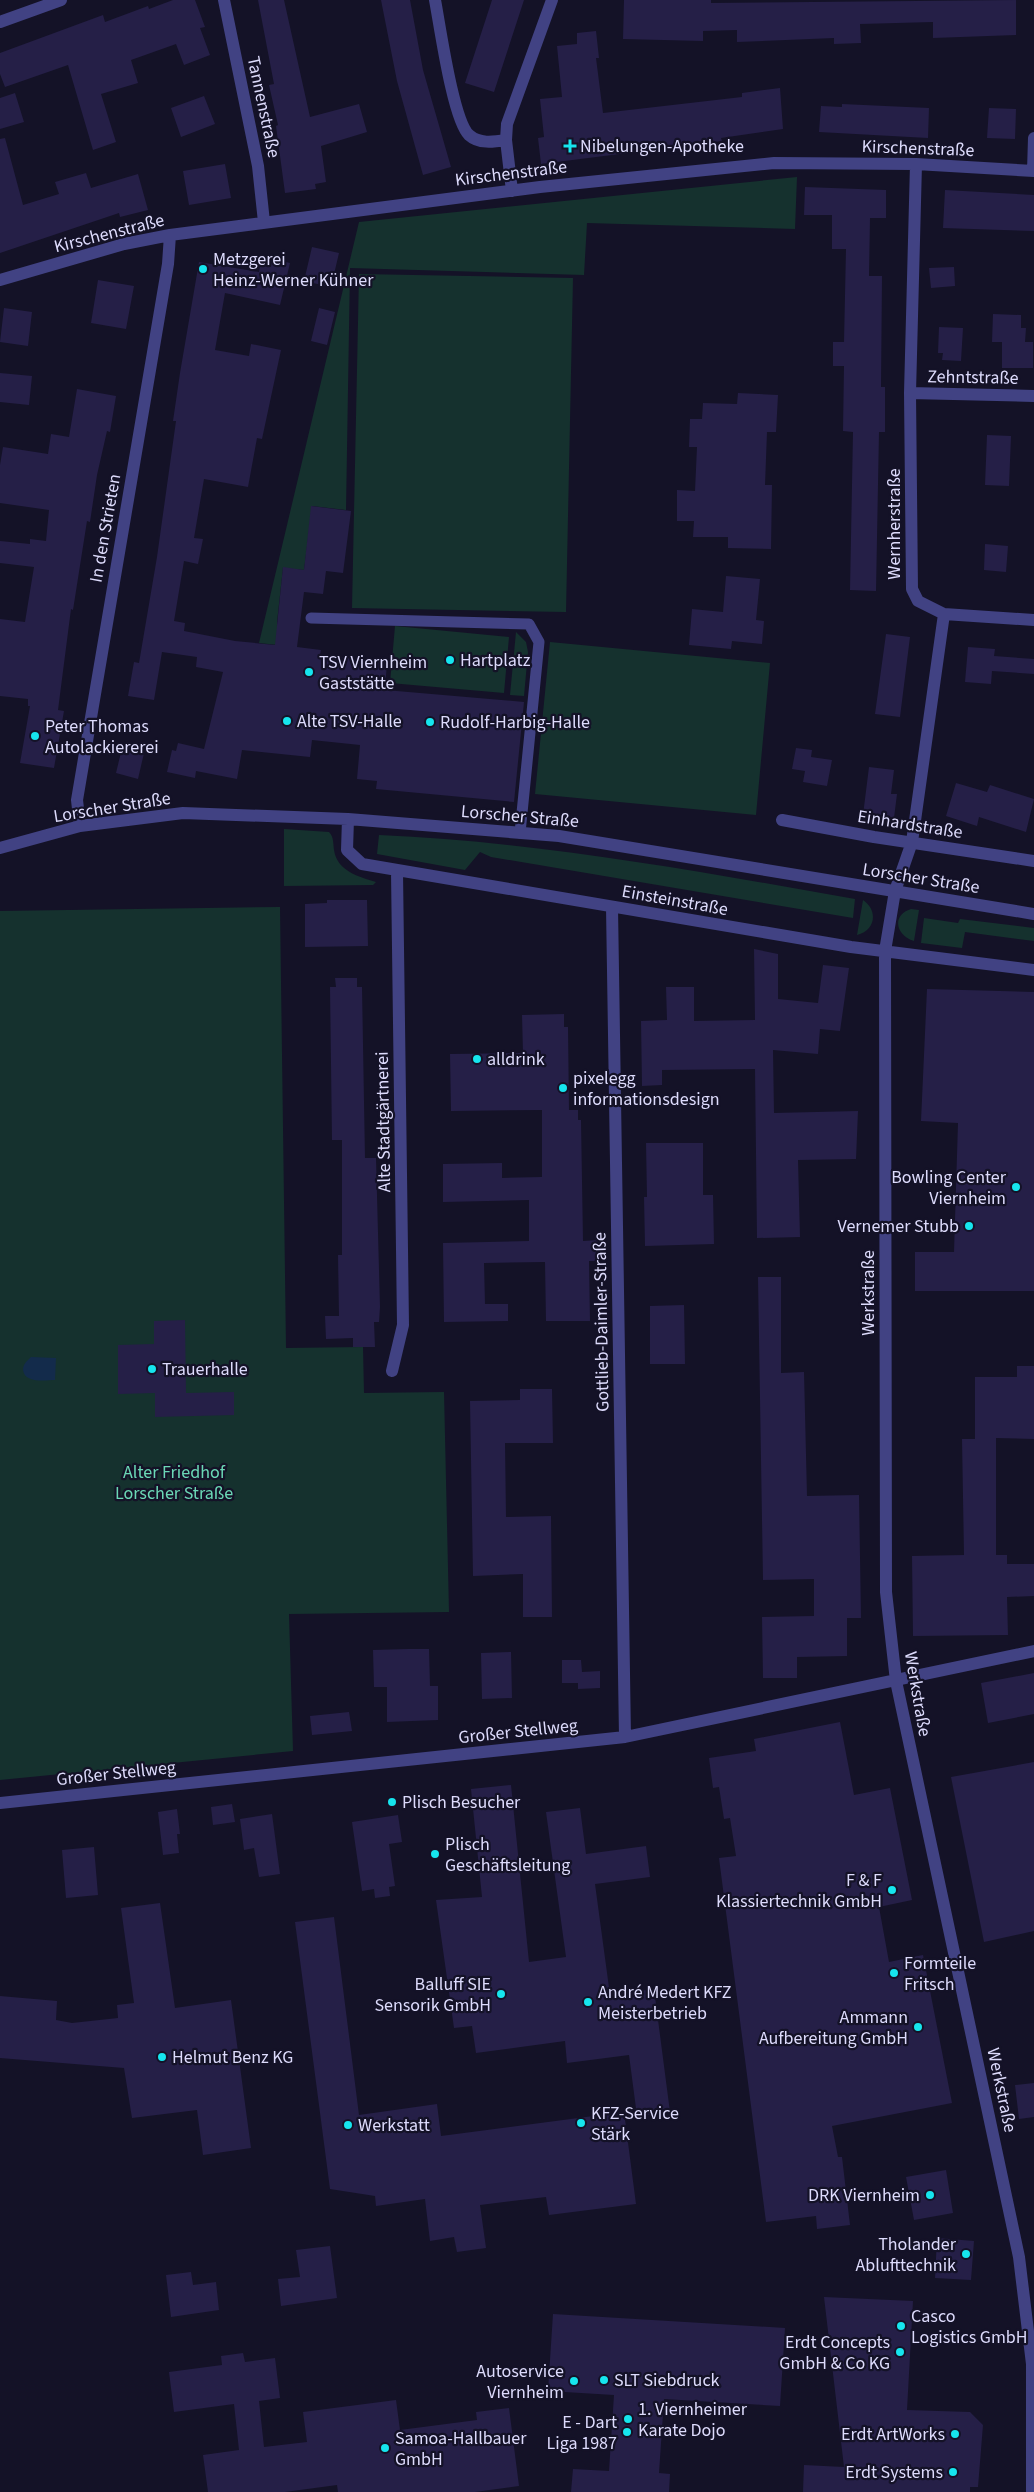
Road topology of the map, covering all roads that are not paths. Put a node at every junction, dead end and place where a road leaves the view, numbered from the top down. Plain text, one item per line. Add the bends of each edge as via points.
1 (61, 0) edge
2 (224, 0) edge
3 (435, 0) edge
4 (552, 0) edge
5 (0, 22) edge
6 (1034, 138) edge
7 (506, 140) junction
8 (916, 164) junction
9 (1033, 171) edge
10 (512, 192) junction
11 (264, 222) junction
12 (170, 235) junction
13 (0, 280) edge
14 (910, 393) junction
15 (1034, 396) edge
16 (944, 614) junction
17 (311, 618) dead end
18 (1034, 620) edge
19 (348, 820) junction
20 (782, 820) dead end
21 (80, 826) junction
22 (520, 833) junction
23 (912, 842) junction
24 (0, 848) edge
25 (1034, 861) edge
26 (397, 872) junction
27 (895, 891) junction
28 (612, 907) junction
29 (1034, 914) edge
30 (885, 951) junction
31 (1034, 970) edge
32 (392, 1371) dead end
33 (1034, 1652) edge
34 (896, 1681) junction
35 (625, 1737) junction
36 (0, 1803) edge
37 (1032, 2492) edge

1 - 5 street
2 - 11 street, Tannenstraße via 258,166
3 - 7 street via 457,112 466,133 474,139 488,142
4 - 7 street via 507,124
6 - 9 street
7 - 10 street
8 - 9 street, Kirschenstraße
8 - 10 street, Kirschenstraße via 774,163 540,186
8 - 14 street, Wernherstraße
10 - 11 street, Kirschenstraße
11 - 12 street, Kirschenstraße
12 - 13 street, Kirschenstraße via 124,244
12 - 21 street, In den Strieten via 168,264 77,800
14 - 15 street, Zehntstraße
14 - 16 street, Wernherstraße via 912,589 918,601
16 - 18 street
16 - 23 street
17 - 22 lane via 529,624 539,642
19 - 21 street, Lorscher Straße via 183,813
19 - 22 street, Lorscher Straße
19 - 26 street, Einsteinstraße via 347,850 362,864
20 - 23 street, Einhardstraße
21 - 24 street, Lorscher Straße
22 - 27 street, Lorscher Straße via 559,836
23 - 25 street, Einhardstraße
23 - 27 street
26 - 28 street, Einsteinstraße
26 - 32 street, Alte Stadtgärtnerei via 403,1325
27 - 29 street, Lorscher Straße
27 - 30 street, Werkstraße
28 - 30 street, Einsteinstraße
28 - 35 street, Gottlieb-Daimler-Straße
30 - 31 street, Einsteinstraße
30 - 34 street, Werkstraße via 886,1592
33 - 34 street, Großer Stellweg
34 - 35 street, Großer Stellweg
34 - 37 street, Werkstraße via 1019,2257 1032,2364
35 - 36 street, Großer Stellweg

